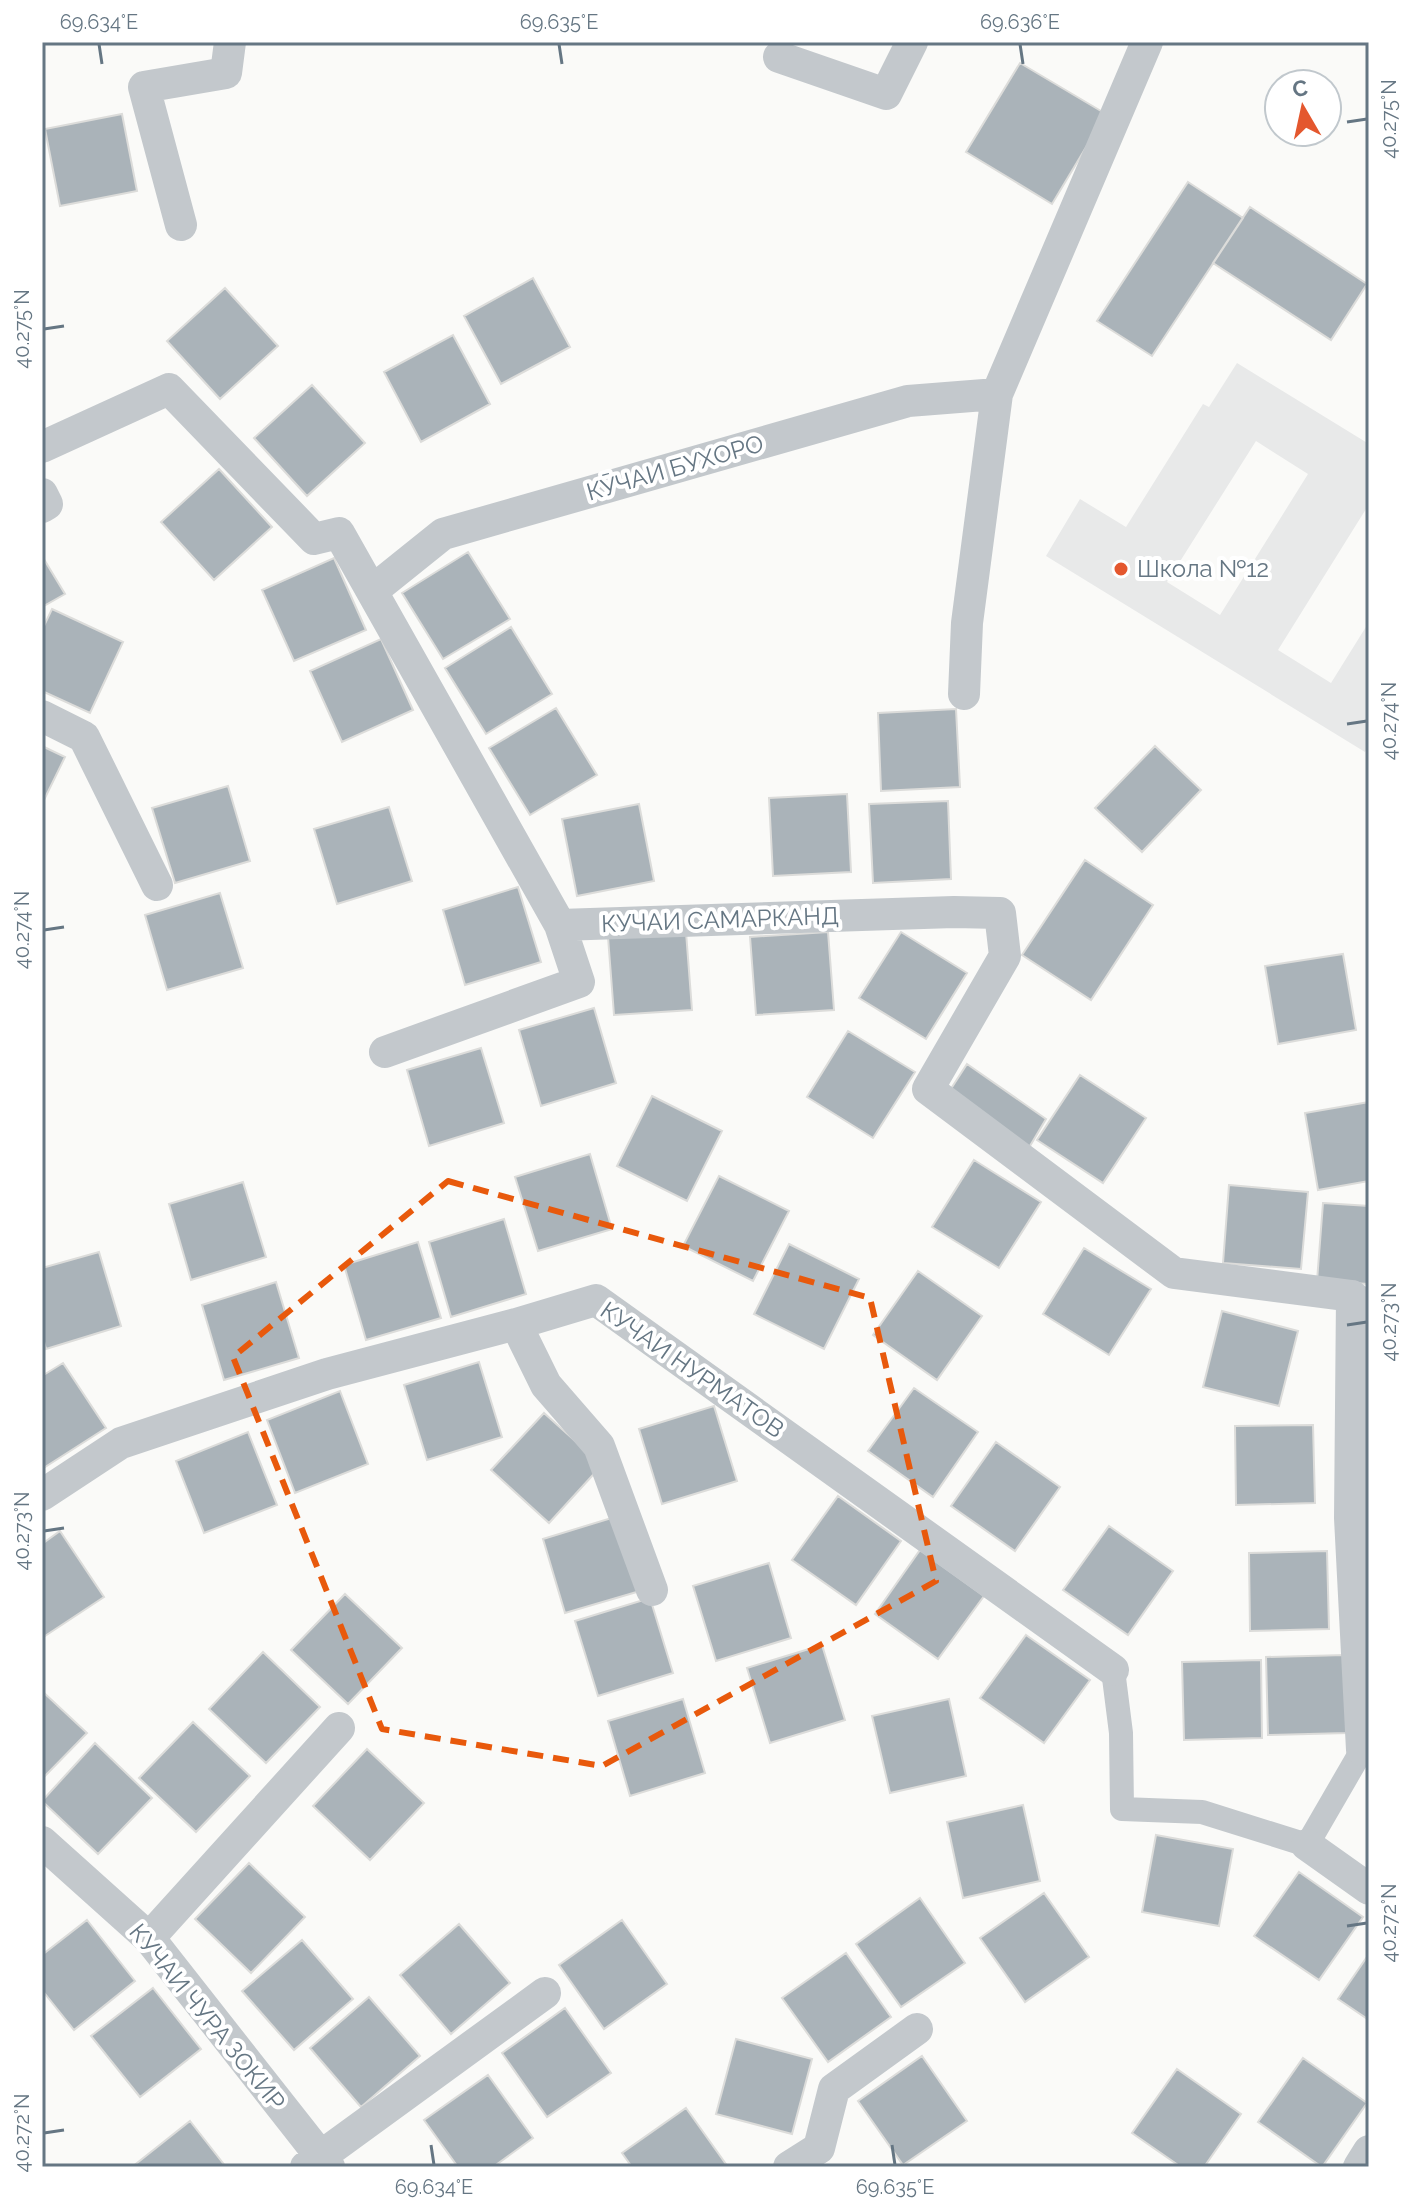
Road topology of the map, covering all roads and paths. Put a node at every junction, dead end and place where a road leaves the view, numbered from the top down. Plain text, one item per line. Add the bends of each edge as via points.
1 (230, 42) edge
2 (912, 42) edge
3 (1147, 42) edge
4 (779, 57) dead end
5 (181, 225) dead end
6 (997, 394) junction
7 (47, 433) edge
8 (42, 494) edge
9 (42, 507) edge
10 (372, 591) junction
11 (964, 694) dead end
12 (42, 716) edge
13 (157, 885) dead end
14 (560, 925) junction
15 (385, 1052) dead end
16 (1361, 1303) edge
17 (516, 1324) junction
18 (42, 1495) edge
19 (652, 1590) dead end
20 (1113, 1670) joint
21 (339, 1728) dead end
22 (1362, 1750) joint
23 (42, 1842) edge
24 (1307, 1845) junction
25 (1369, 1889) edge
26 (149, 1938) junction
27 (545, 1993) dead end
28 (917, 2029) dead end
29 (1369, 2151) edge
30 (318, 2163) edge
31 (789, 2167) edge
32 (1359, 2167) edge

1 - 5 street via 226,73 144,87
2 - 4 street via 886,94
3 - 6 street
6 - 10 street, КӮЧАИ БУХОРО via 908,401 443,534
6 - 11 street via 967,623
7 - 10 street via 169,389 314,539 339,533
8 - 9 street via 47,504
10 - 14 street
12 - 13 street via 84,737
14 - 15 street via 579,982
14 - 16 street, КУЧАИ САМАРКАНД via 1000,913 1005,956 928,1089 1174,1273
16 - 22 street via 1350,1518
17 - 18 street, КУЧАИ НУРМАТОВ via 327,1374 121,1443
17 - 19 street via 546,1385 599,1446
17 - 20 street, КУЧАИ НУРМАТОВ via 596,1300
20 - 24 street via 1122,1809 1202,1812
21 - 26 street
22 - 24 street
23 - 26 street, КУЧАИ ЧУРА ЗОКИР
24 - 25 street
26 - 30 street, КУЧАИ ЧУРА ЗОКИР
27 - 30 street
28 - 31 street via 834,2089 819,2148
29 - 32 street

